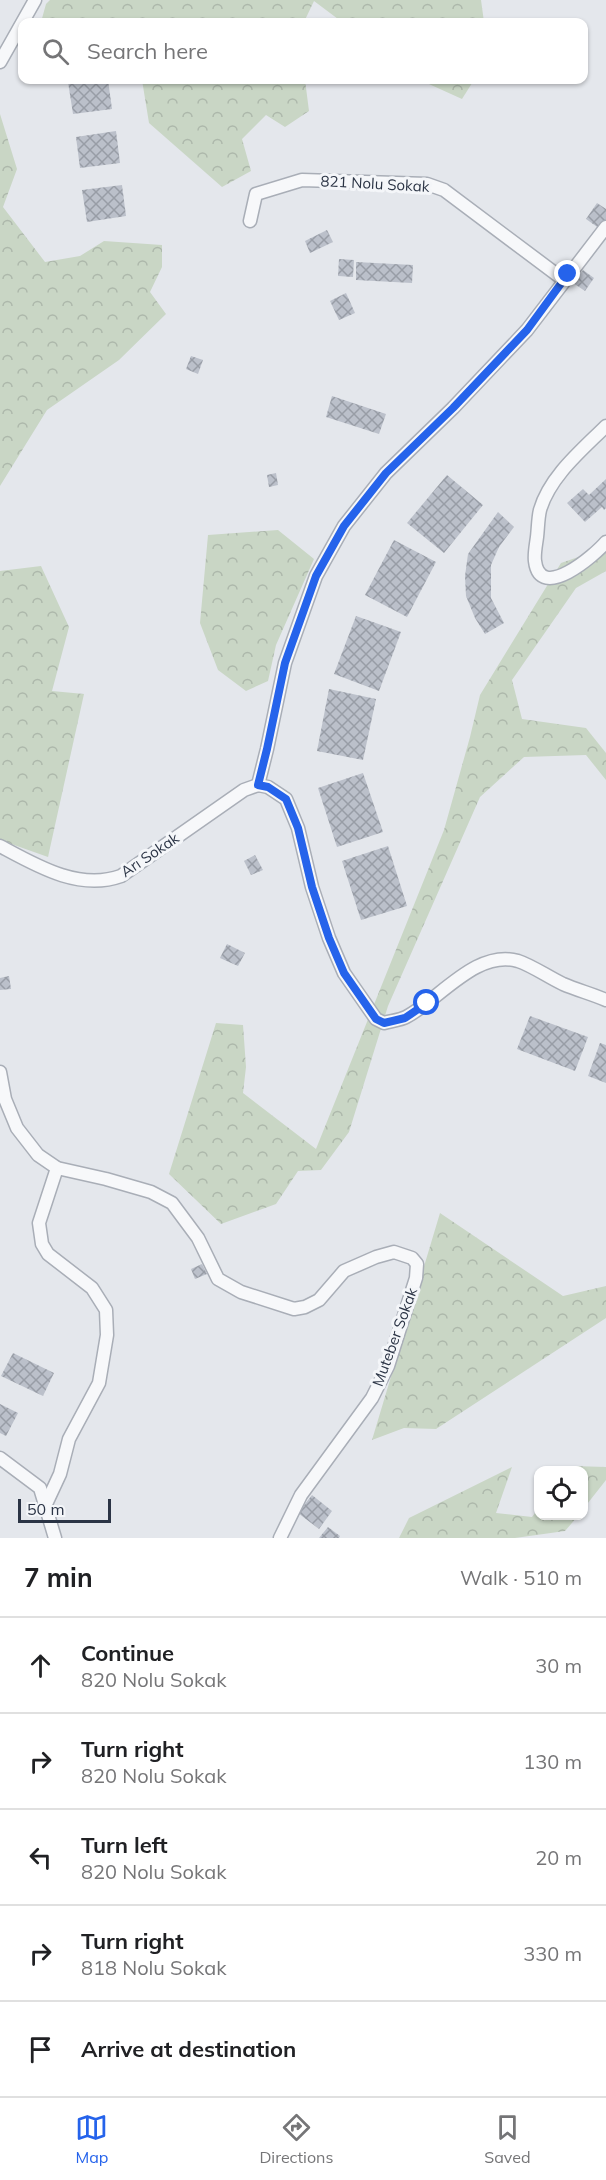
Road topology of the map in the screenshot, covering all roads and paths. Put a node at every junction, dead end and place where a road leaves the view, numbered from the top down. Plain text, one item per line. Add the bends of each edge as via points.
1 (35, 0) edge
2 (25, 18) edge
3 (18, 30) edge
4 (0, 62) edge
5 (250, 221) dead end
6 (606, 226) edge
7 (564, 280) junction
8 (606, 426) edge
9 (606, 542) edge
10 (258, 785) junction
11 (0, 846) edge
12 (606, 1000) edge
13 (0, 1072) edge
14 (57, 1168) junction
15 (0, 1458) edge
16 (46, 1504) junction
17 (55, 1538) edge
18 (280, 1538) edge

1 - 2 street
3 - 4 street
5 - 7 street, 821 Nolu Sokak via 256,195 302,180 427,184 444,190
6 - 7 street
7 - 10 street via 527,330 386,473 344,526 316,576 285,663
8 - 9 street via 572,460 550,490 540,510 535,562 540,573 560,577 590,558
10 - 11 street, Arı Sokak via 244,790 122,876 107,881 69,878
10 - 12 street via 286,799 329,938 344,973 376,1019 384,1023 405,1018 480,965 501,960 517,961
13 - 14 street, Muteber Sokak via 5,1099 17,1128 38,1155
14 - 16 street via 39,1223 42,1244 48,1254 92,1288 106,1310 107,1335 99,1383 69,1438 60,1474
14 - 18 street, Muteber Sokak via 151,1192 172,1203 198,1238 218,1279 241,1292 294,1309 319,1299 344,1271 376,1257 394,1252 412,1258 417,1264 392,1355 372,1398 301,1495
15 - 16 street via 40,1488
16 - 17 street

